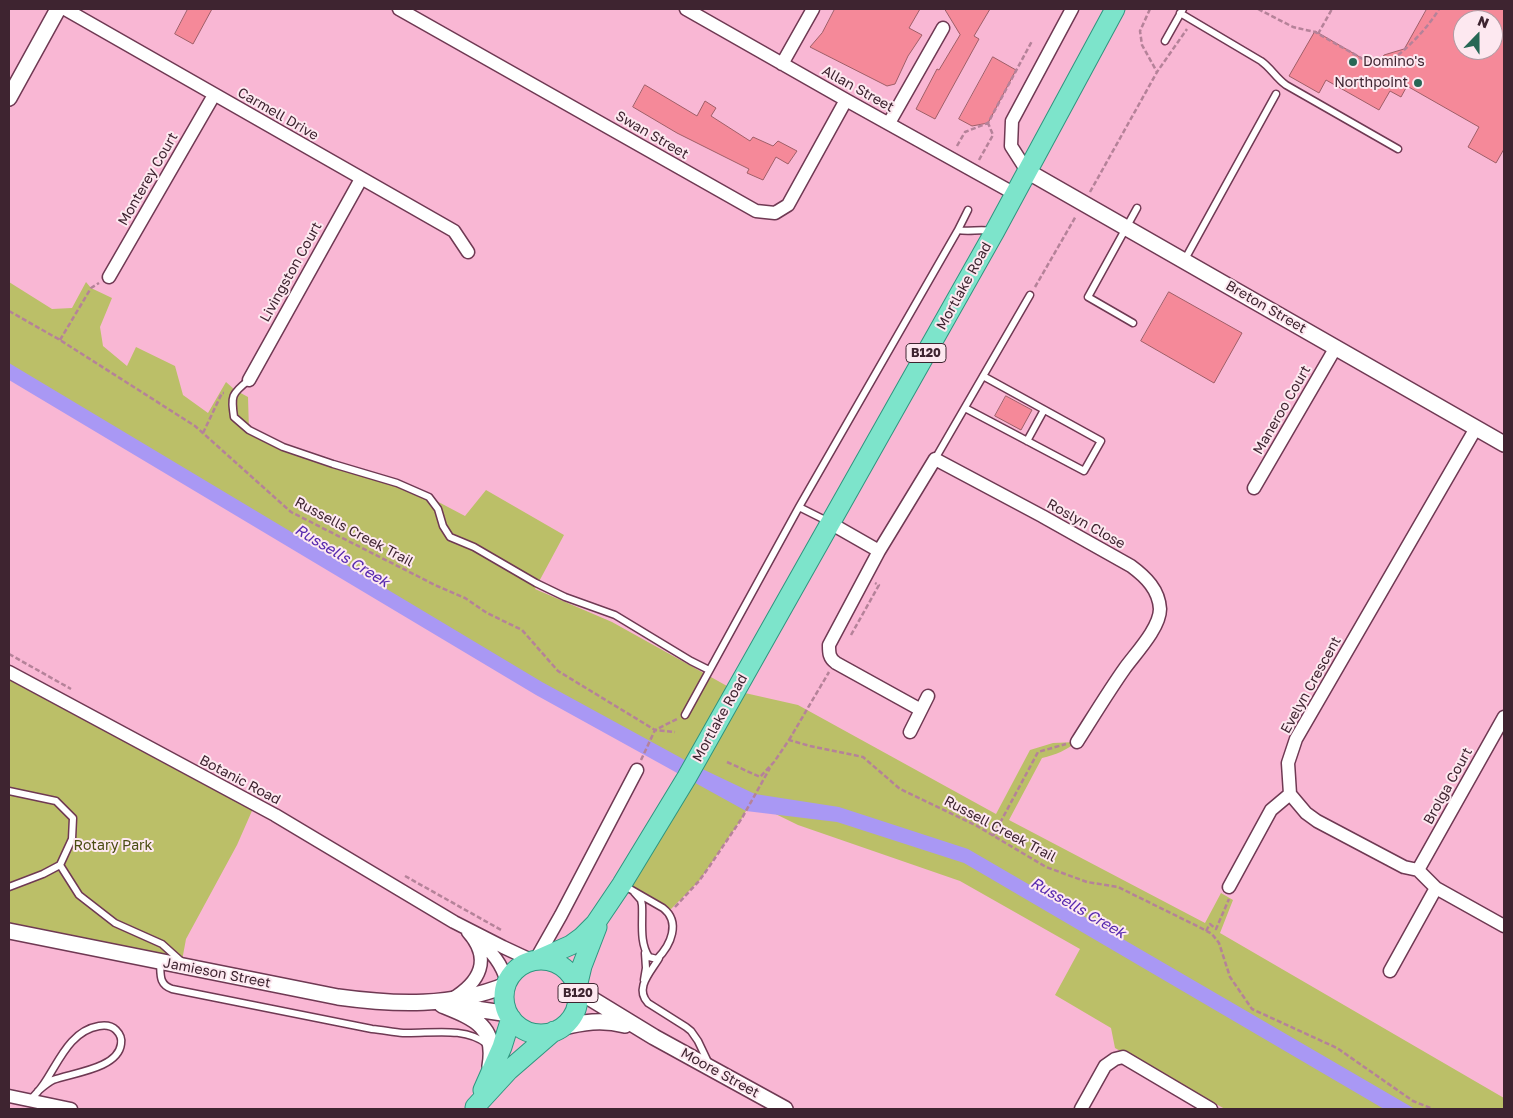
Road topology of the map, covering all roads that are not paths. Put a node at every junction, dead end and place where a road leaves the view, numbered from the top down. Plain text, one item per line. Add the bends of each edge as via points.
1 (58, 9) edge
2 (65, 9) edge
3 (399, 9) edge
4 (686, 9) edge
5 (813, 9) edge
6 (1072, 9) edge
7 (1115, 9) edge
8 (1181, 11) edge
9 (943, 28) dead end
10 (1165, 41) dead end
11 (782, 64) junction
12 (1276, 94) dead end
13 (214, 95) junction
14 (9, 98) edge
15 (846, 100) junction
16 (889, 123) junction
17 (1398, 149) dead end
18 (1027, 171) junction
19 (360, 178) junction
20 (1015, 194) junction
21 (1137, 208) dead end
22 (968, 210) dead end
23 (1126, 228) junction
24 (958, 230) junction
25 (995, 231) junction
26 (468, 252) dead end
27 (1184, 260) junction
28 (109, 277) road end
29 (1030, 295) road end
30 (1133, 323) dead end
31 (1336, 347) junction
32 (983, 376) junction
33 (249, 380) joint
34 (965, 408) junction
35 (1044, 410) junction
36 (1476, 428) junction
37 (1027, 441) junction
38 (1504, 444) edge
39 (935, 459) junction
40 (1254, 488) dead end
41 (798, 507) junction
42 (830, 523) junction
43 (880, 551) junction
44 (709, 670) junction
45 (9, 672) edge
46 (928, 696) dead end
47 (921, 710) junction
48 (685, 715) road end
49 (1504, 717) edge
50 (910, 732) dead end
51 (1077, 742) road end
52 (637, 770) road end
53 (9, 791) edge
54 (1290, 794) junction
55 (60, 865) junction
56 (1418, 870) junction
57 (9, 887) edge
58 (1229, 887) road end
59 (628, 888) junction
60 (1436, 888) junction
61 (605, 910) junction
62 (454, 922) junction
63 (1504, 926) edge
64 (9, 931) edge
65 (467, 931) junction
66 (645, 950) junction
67 (659, 958) junction
68 (535, 960) junction
69 (160, 961) junction
70 (186, 967) junction
71 (1390, 971) dead end
72 (507, 983) junction
73 (642, 988) junction
74 (577, 989) junction
75 (440, 1003) junction
76 (510, 1016) junction
77 (557, 1030) junction
78 (654, 1038) junction
79 (492, 1054) junction
80 (709, 1067) junction
81 (487, 1080) junction
82 (34, 1096) junction
83 (9, 1097) edge
84 (768, 1105) edge
85 (474, 1108) edge
86 (71, 1109) edge
87 (785, 1109) edge
88 (1082, 1109) edge
89 (1211, 1109) edge

1 - 14 street
2 - 13 street, Carmell Drive
3 - 15 street, Swan Street via 756,211 775,213 788,205
4 - 11 street, Allan Street
5 - 11 street
6 - 18 street via 1012,121 1011,146
7 - 18 main road, Mortlake Road / B120
8 - 10 lane
8 - 17 lane via 1261,61 1286,85
9 - 16 street
11 - 15 street, Allan Street
12 - 27 lane
13 - 19 street, Carmell Drive
13 - 28 street, Monterey Court
15 - 16 street, Allan Street
16 - 20 street, Allan Street
18 - 20 main road, Mortlake Road / B120
18 - 23 street, Breton Street
19 - 26 street, Carmell Drive via 454,231
19 - 33 street, Livingston Court
20 - 25 main road, Mortlake Road / B120
21 - 23 lane
22 - 24 lane
23 - 27 street, Breton Street
23 - 30 lane via 1088,297
24 - 25 lane, Mortlake Road
24 - 41 lane
25 - 42 main road, Mortlake Road / B120
27 - 31 street, Breton Street
29 - 32 lane
31 - 36 street, Breton Street
31 - 40 street, Maneroo Court
32 - 34 lane
32 - 35 lane
33 - 44 lane via 235,390 232,402 234,418 249,430 283,447 397,483 429,497 450,537 474,546 565,597 615,615
34 - 37 lane
34 - 39 lane
35 - 37 lane
35 - 37 lane via 1101,441 1084,471
36 - 38 street, Breton Street
36 - 54 street, Evelyn Crescent via 1296,739 1288,763
39 - 43 street
39 - 51 street, Roslyn Close via 1132,566 1151,585 1160,611 1155,625
41 - 42 lane
41 - 44 lane
42 - 43 street
42 - 59 main road, Mortlake Road / B120
43 - 47 street via 829,645 829,654 839,665
44 - 48 lane
45 - 62 street, Botanic Road via 275,815
46 - 47 street
47 - 50 street
49 - 56 street, Brolga Court
52 - 68 street
53 - 55 lane via 56,801 73,818 72,839
54 - 56 street via 1316,821 1404,867
54 - 58 street via 1271,810
55 - 57 lane
55 - 70 lane via 79,895 115,923 162,944
56 - 60 street
59 - 61 main road, Mortlake Road / B120
59 - 66 lane via 641,900
59 - 67 lane via 668,912 673,923 671,939
60 - 63 street
60 - 71 street
61 - 68 main road, Mortlake Road / B120 via 582,937 562,950
61 - 74 main road, Mortlake Road / B120 via 585,956
62 - 65 street, Botanic Road
62 - 68 street, Botanic Road via 503,948
64 - 69 street, Jamieson Street
65 - 72 street, Botanic Road via 496,957
65 - 75 street via 480,952 477,975 468,987
66 - 67 lane via 649,957
66 - 73 lane
67 - 73 lane
68 - 72 main road, B120 via 516,969
68 - 74 main road, B120 via 562,966
69 - 70 street, Jamieson Street
69 - 79 lane via 162,982 172,989 379,1030 468,1034 486,1042
70 - 75 street, Jamieson Street via 338,997 376,1002
72 - 75 street, Jamieson Street via 484,993
72 - 76 main road, B120 via 504,997
73 - 80 lane via 648,1003 695,1035
74 - 77 main road, B120 via 574,1015
74 - 78 street, Moore Street
75 - 76 street, Jamieson Street
75 - 79 street via 483,1028 489,1036
76 - 77 main road via 529,1032 542,1034
76 - 81 main road, B120 via 502,1046
77 - 78 street, Moore Street via 580,1023 614,1022
77 - 85 main road, B120 via 509,1070
78 - 80 street, Moore Street
79 - 81 street
80 - 84 street, Moore Street
81 - 85 main road, B120
82 - 82 lane via 61,1055 82,1033 104,1025 118,1032 121,1046 117,1054 104,1064 51,1081
82 - 83 street
82 - 86 street
84 - 87 street, Moore Street
88 - 89 street via 1105,1066 1115,1058 1123,1057

